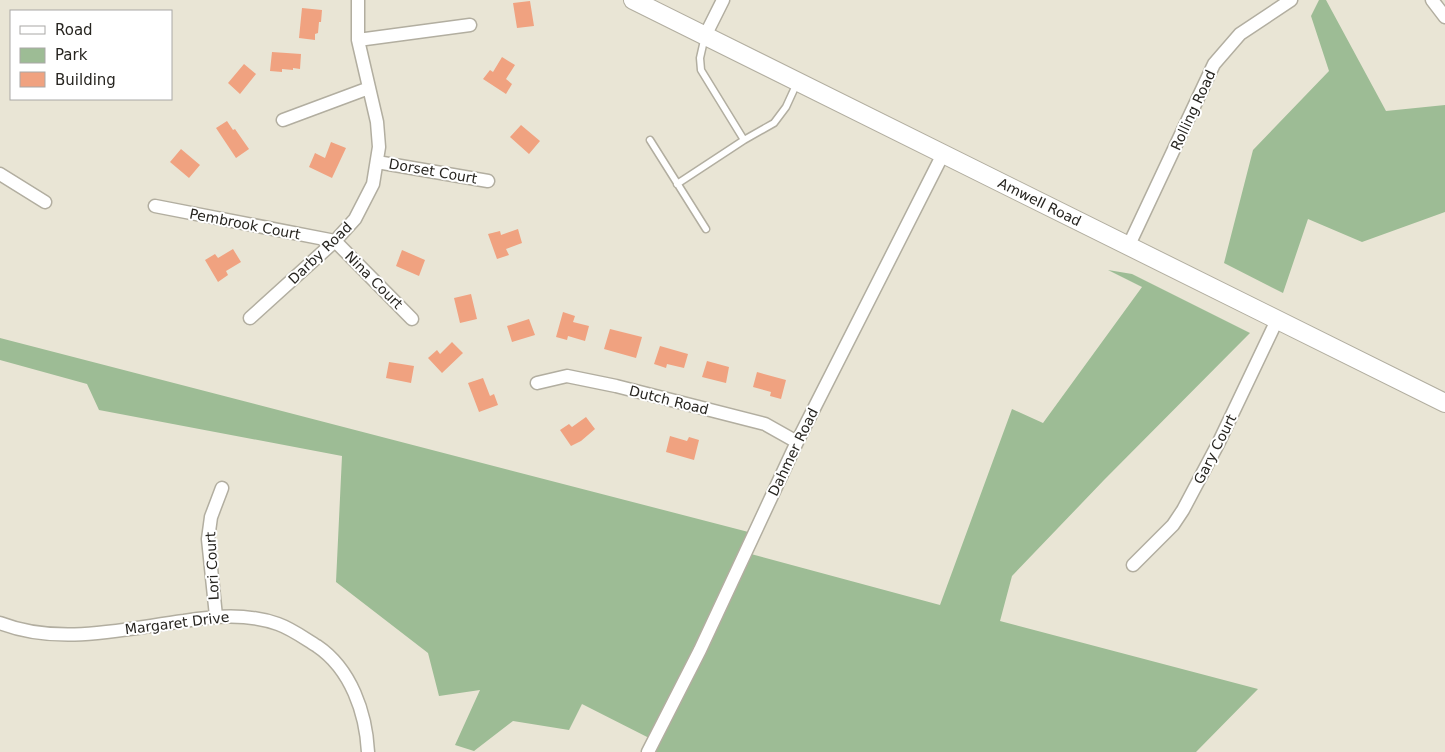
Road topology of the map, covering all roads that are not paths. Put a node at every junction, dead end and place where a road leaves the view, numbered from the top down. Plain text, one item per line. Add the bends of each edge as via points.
1 (358, 0) edge
2 (633, 0) edge
3 (723, 0) edge
4 (1432, 0) edge
5 (1284, 2) edge
6 (1445, 17) edge
7 (470, 25) dead end
8 (705, 36) junction
9 (358, 40) junction
10 (797, 82) junction
11 (369, 88) junction
12 (282, 120) dead end
13 (650, 140) dead end
14 (744, 140) junction
15 (943, 154) junction
16 (377, 162) junction
17 (0, 174) edge
18 (488, 181) dead end
19 (677, 184) junction
20 (45, 202) dead end
21 (155, 206) dead end
22 (706, 229) dead end
23 (335, 241) junction
24 (1128, 247) junction
25 (250, 318) dead end
26 (412, 319) dead end
27 (1277, 320) junction
28 (538, 383) dead end
29 (1445, 403) edge
30 (798, 442) junction
31 (222, 488) dead end
32 (1133, 565) dead end
33 (216, 616) junction
34 (0, 623) edge
35 (368, 752) edge
36 (648, 752) edge

1 - 9 street, Darby Road
2 - 8 main road, Amwell Road
3 - 8 street
4 - 6 street
5 - 24 street, Rolling Road via 1240,34 1214,64
7 - 9 street
8 - 10 main road, Amwell Road
8 - 14 lane via 701,70
9 - 11 street, Darby Road
10 - 14 lane via 786,107 774,123
10 - 15 main road, Amwell Road
11 - 12 street
11 - 16 street, Darby Road via 377,122
13 - 19 lane
14 - 19 lane
15 - 24 main road, Amwell Road
15 - 30 street, Dahmer Road
16 - 18 street, Dorset Court
16 - 23 street, Darby Road via 374,184 355,219
17 - 20 street
19 - 22 lane
21 - 23 street, Pembrook Court
23 - 25 street, Darby Road
23 - 26 street, Nina Court
24 - 27 main road, Amwell Road
27 - 29 main road, Amwell Road
27 - 32 street, Gary Court via 1183,510 1173,525
28 - 30 street, Dutch Road via 567,376 616,386 764,424
30 - 36 street, Dahmer Road
31 - 33 street, Lori Court via 211,518 208,539
33 - 34 street, Margaret Drive via 57,636 15,629
33 - 35 street, Margaret Drive via 277,624 323,650 336,663 355,693

